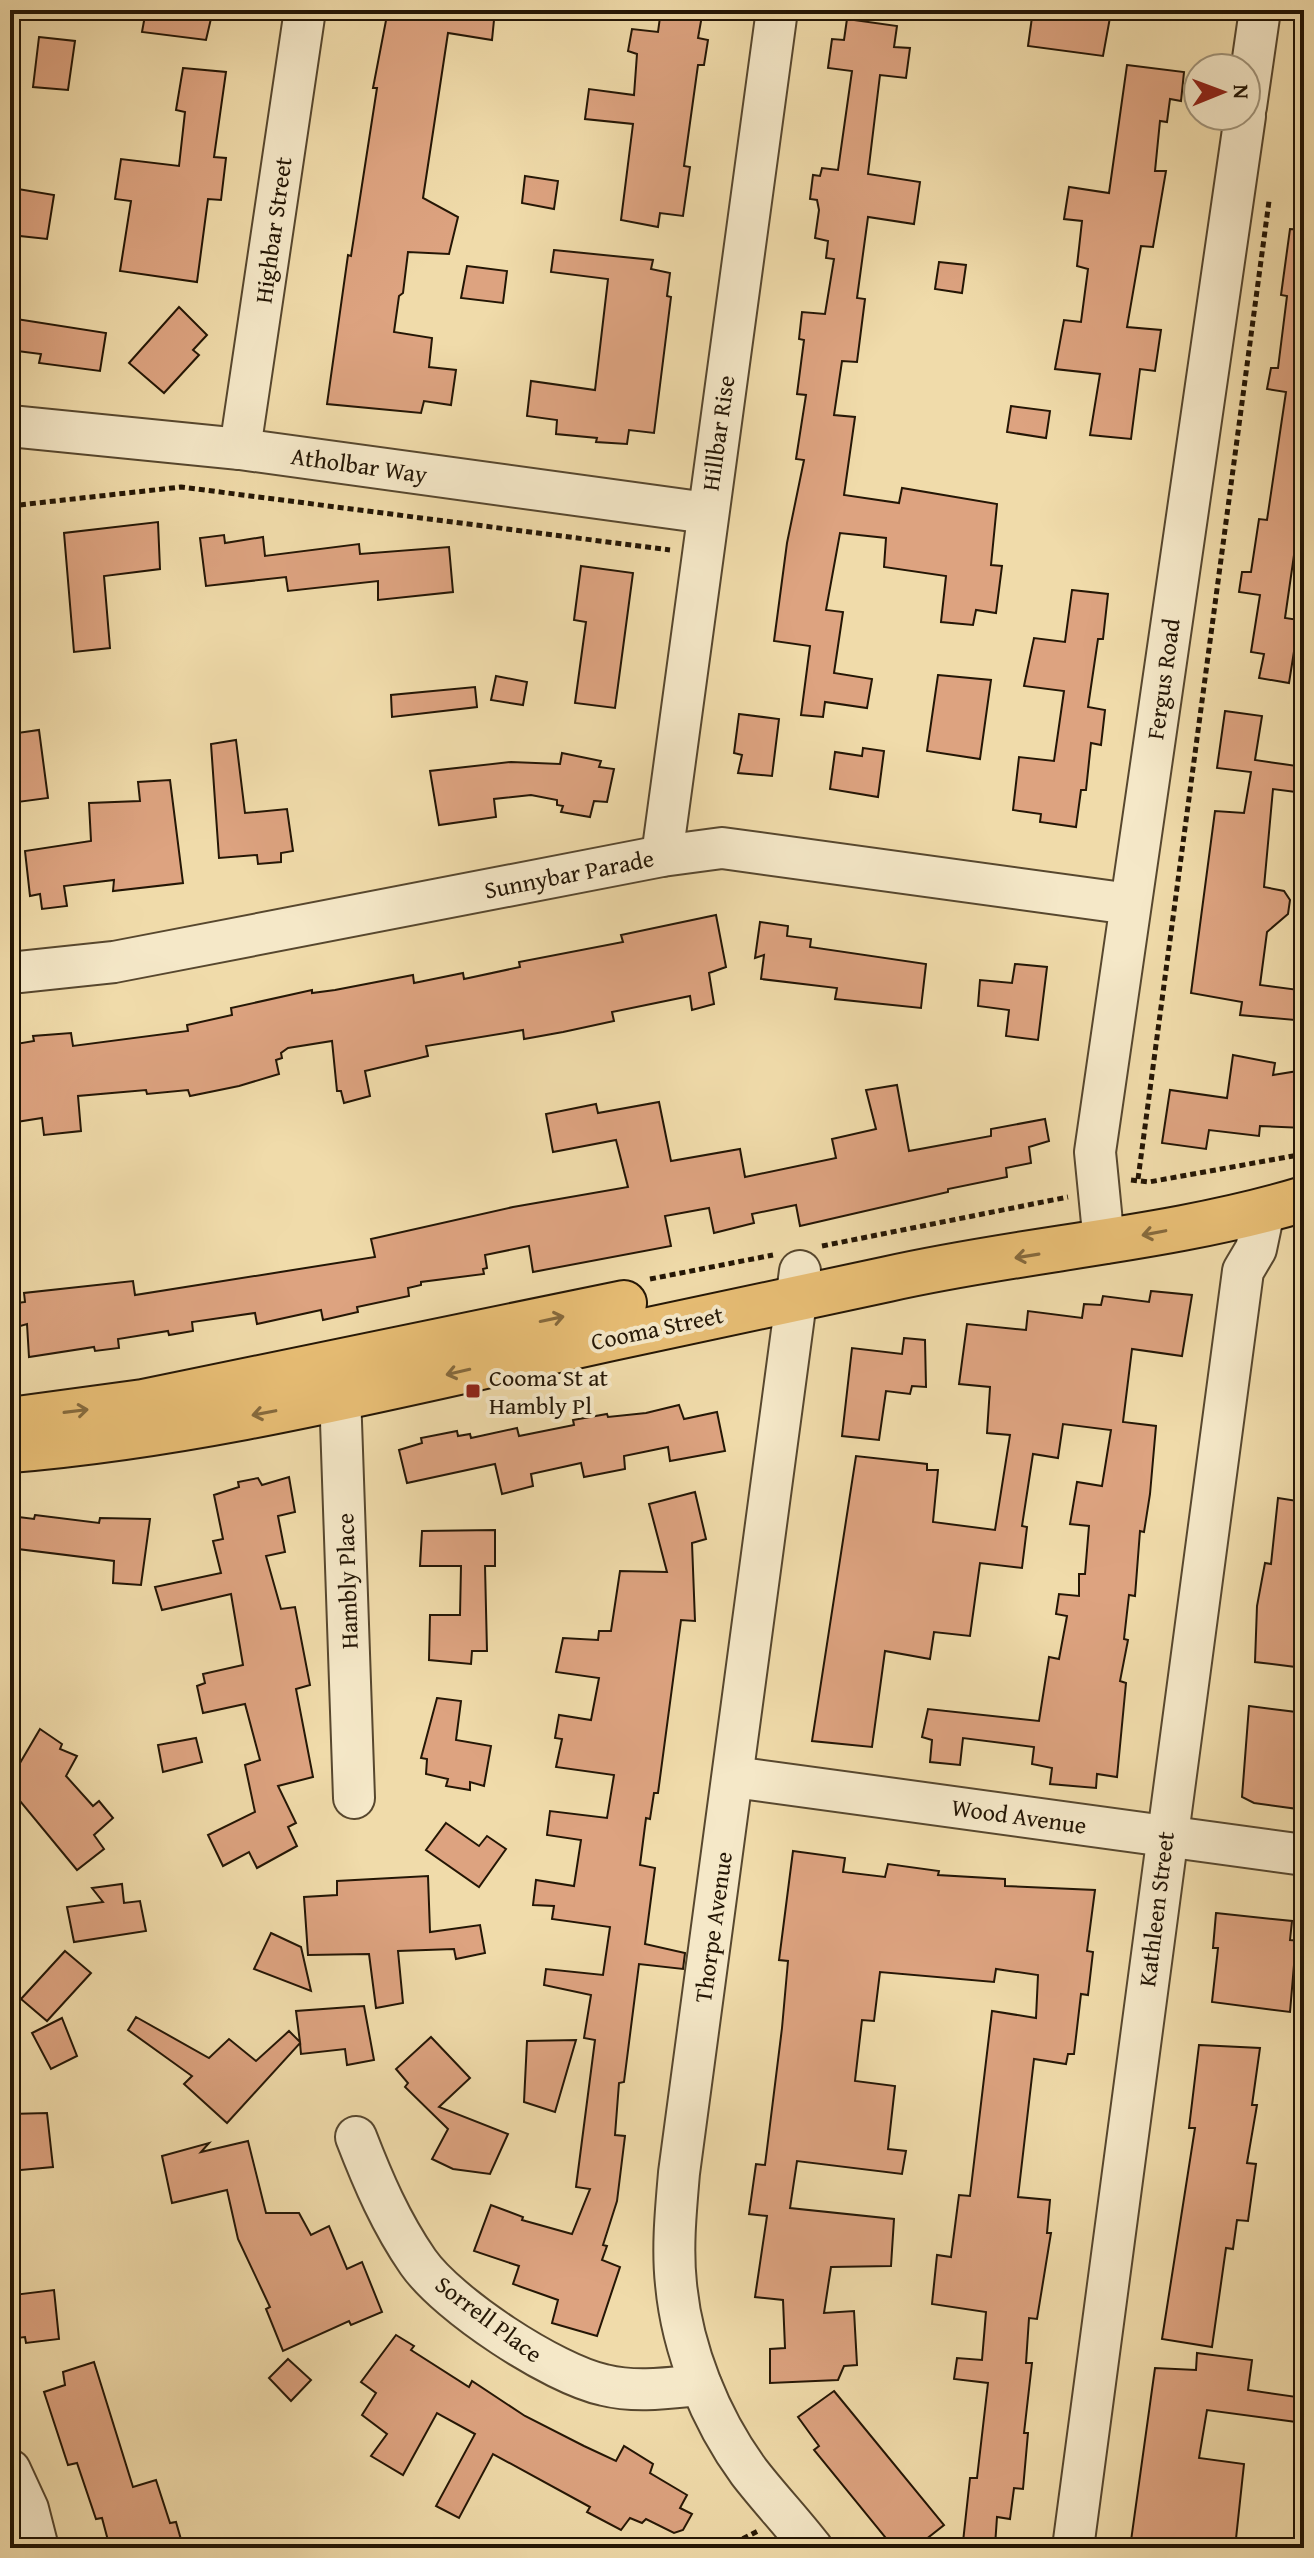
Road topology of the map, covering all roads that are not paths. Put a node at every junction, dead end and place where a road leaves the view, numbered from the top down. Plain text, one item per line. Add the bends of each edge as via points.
1 (305, 10) edge
2 (777, 10) edge
3 (1260, 10) edge
4 (1254, 52) edge
5 (1243, 132) edge
6 (10, 426) edge
7 (240, 449) junction
8 (707, 513) junction
9 (662, 856) junction
10 (1130, 904) junction
11 (10, 973) edge
12 (1304, 1183) edge
13 (1284, 1205) edge
14 (1100, 1215) junction
15 (1218, 1220) junction
16 (801, 1267) junction
17 (1243, 1271) junction
18 (340, 1381) junction
19 (10, 1420) edge
20 (10, 1450) edge
21 (734, 1777) junction
22 (354, 1798) dead end
23 (1166, 1835) junction
24 (1304, 1855) edge
25 (356, 2137) dead end
26 (701, 2385) junction
27 (10, 2470) edge
28 (38, 2548) edge
29 (812, 2548) edge
30 (1073, 2548) edge

1 - 7 street, Highbar Street
2 - 8 street, Hillbar Rise
3 - 4 street
5 - 10 street, Fergus Road
6 - 7 street, Atholbar Way
7 - 8 street, Atholbar Way
8 - 9 street, Hillbar Rise
9 - 10 street, Sunnybar Parade via 722,848
9 - 11 street, Sunnybar Parade via 114,962
10 - 14 street, Fergus Road via 1095,1152
12 - 14 main road, Cooma Street
13 - 15 main road, Cooma Street
13 - 17 street, Kathleen Street
15 -> 14 main road, Cooma Street
14 - 16 main road, Cooma Street via 952,1266
15 - 17 street
16 - 18 main road, Cooma Street via 664,1295
16 - 21 street, Thorpe Avenue
17 - 23 street, Kathleen Street
19 -> 18 main road, Cooma Street
18 -> 20 main road, Cooma Street via 146,1436
18 - 22 street, Hambly Place
21 - 23 street, Wood Avenue
21 - 26 street, Thorpe Avenue via 675,2230 676,2285
23 - 24 street, Wood Avenue
23 - 30 street, Kathleen Street
25 - 26 street, Sorrell Place via 386,2212 420,2266 478,2316 560,2370 603,2385 642,2390
26 - 29 street, Thorpe Avenue via 749,2472
27 - 28 street

